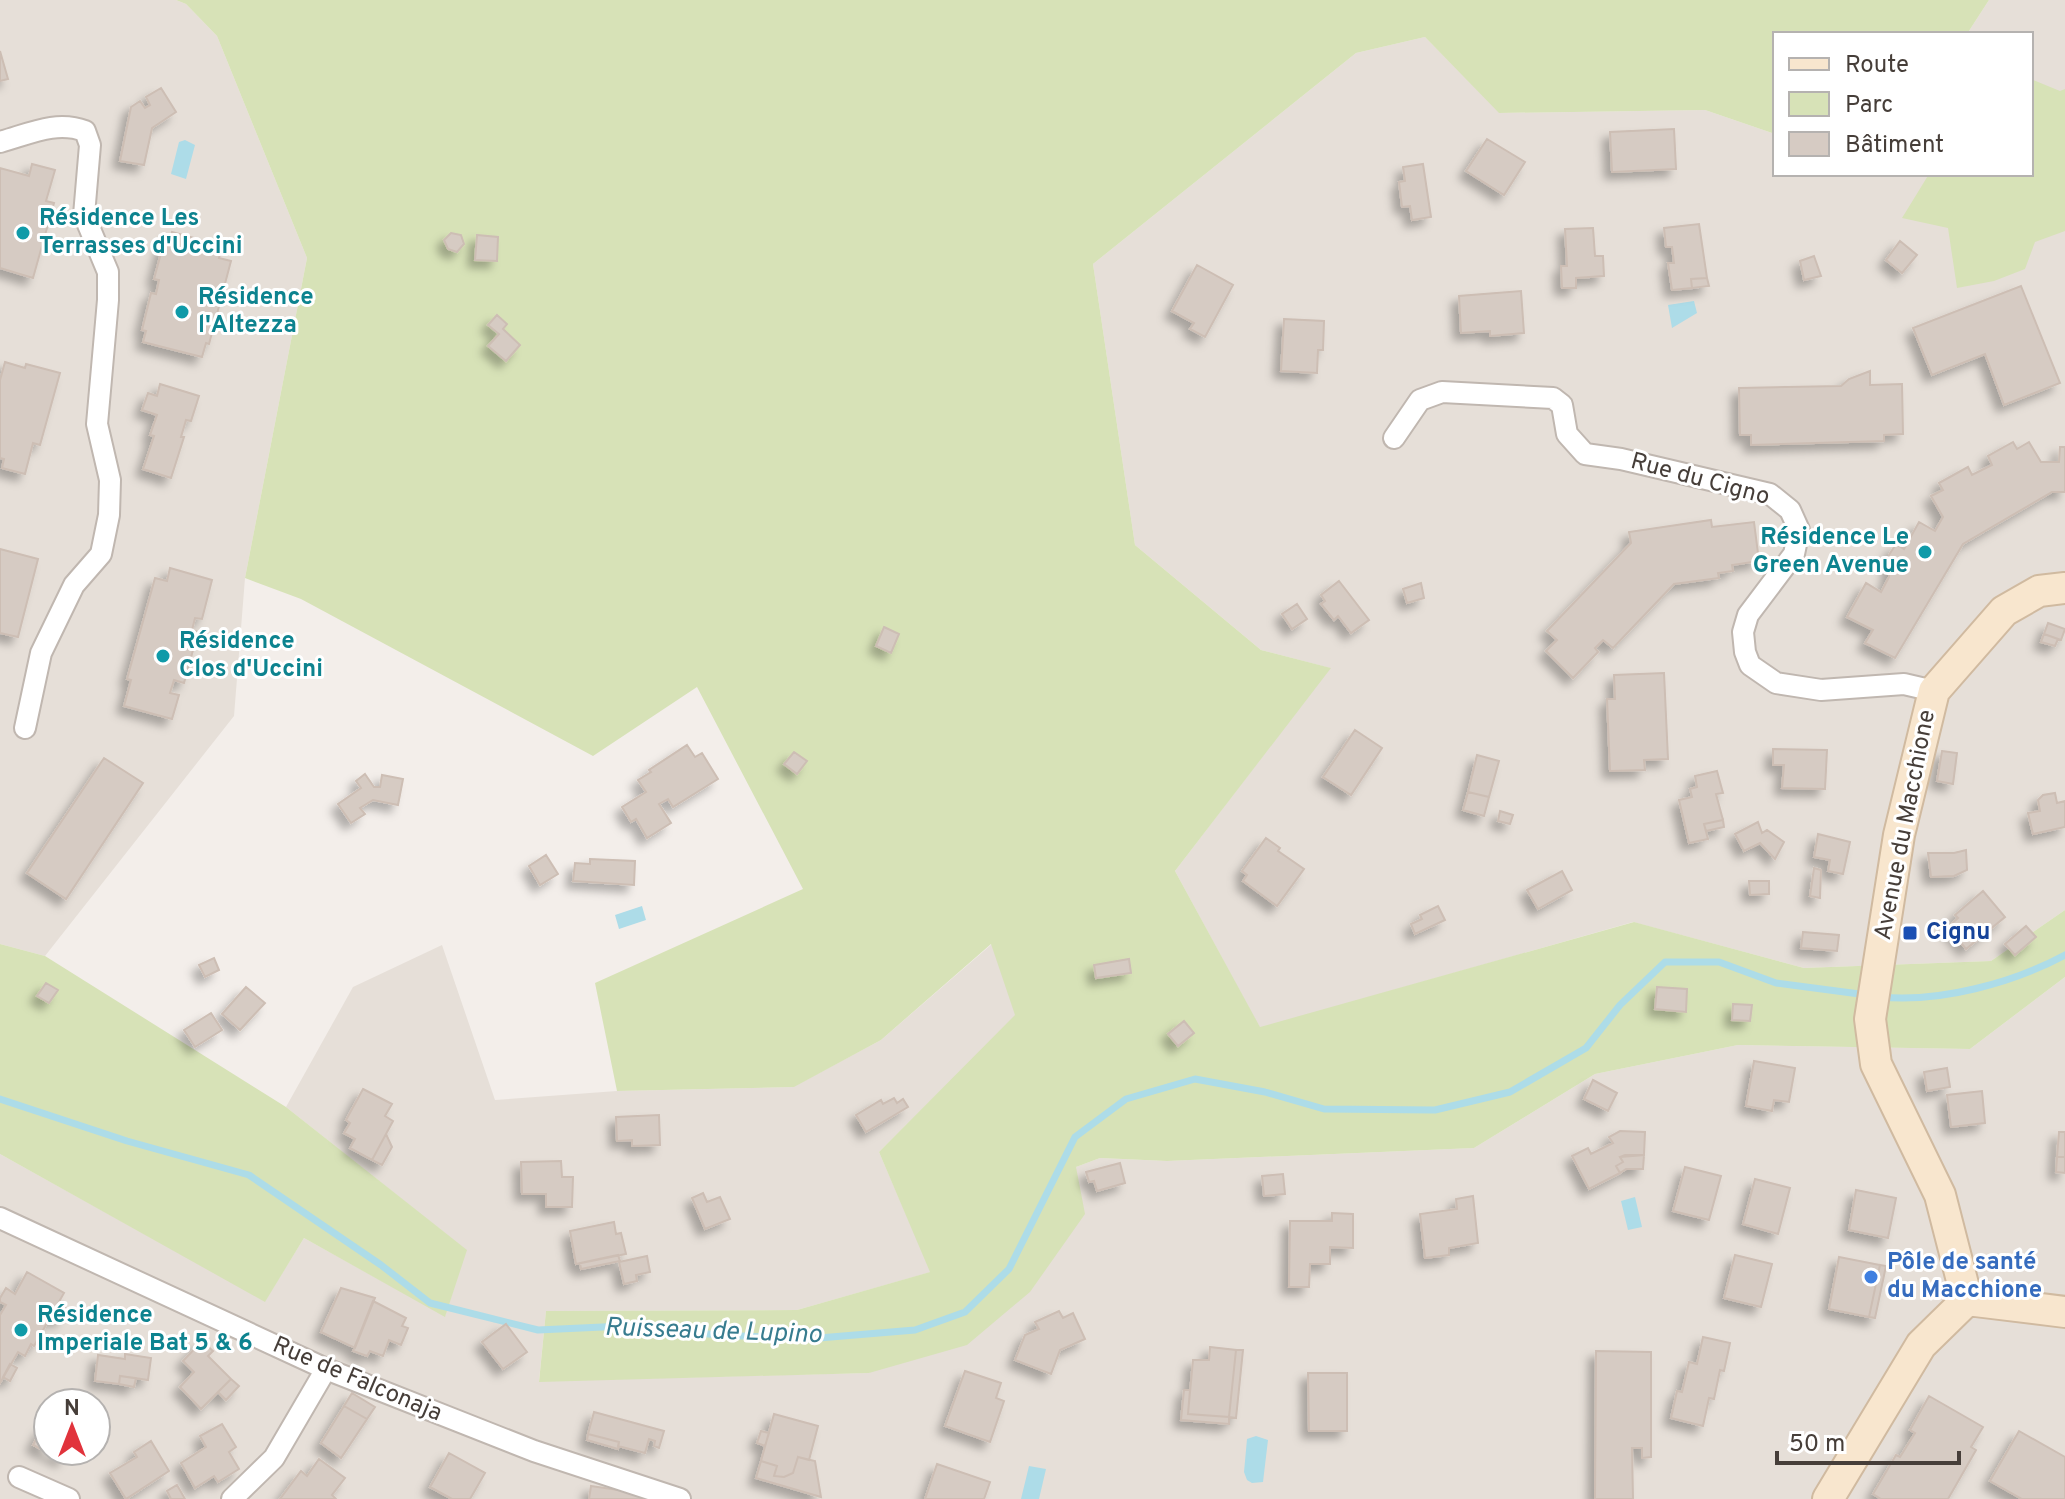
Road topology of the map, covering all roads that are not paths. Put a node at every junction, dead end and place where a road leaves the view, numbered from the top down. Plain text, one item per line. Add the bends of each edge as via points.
1 (0, 142) edge
2 (1394, 438) dead end
3 (2065, 588) edge
4 (1934, 691) junction
5 (25, 728) dead end
6 (0, 1218) edge
7 (1967, 1300) junction
8 (2065, 1312) edge
9 (326, 1369) junction
10 (19, 1477) dead end
11 (69, 1499) edge
12 (232, 1499) edge
13 (680, 1499) edge
14 (1828, 1499) edge

1 - 5 street via 58,125 85,131 90,145 84,215 108,272 97,424 110,480 105,542 74,585 41,653
2 - 4 street, Rue du Cigno via 1420,400 1442,392 1553,398 1562,405 1567,434 1585,454 1770,494 1790,510 1799,530 1794,554 1748,615 1743,632 1750,665 1776,683 1821,690 1904,684
3 - 4 main road, Avenue du Macchione via 2039,591 2004,611
4 - 7 main road, Avenue du Macchione via 1899,835 1870,1019 1876,1064 1940,1195
6 - 9 street, Rue de Falconaja
7 - 8 main road
7 - 14 main road via 1921,1345
9 - 12 street via 274,1458
9 - 13 street, Rue de Falconaja via 534,1451
10 - 11 street

